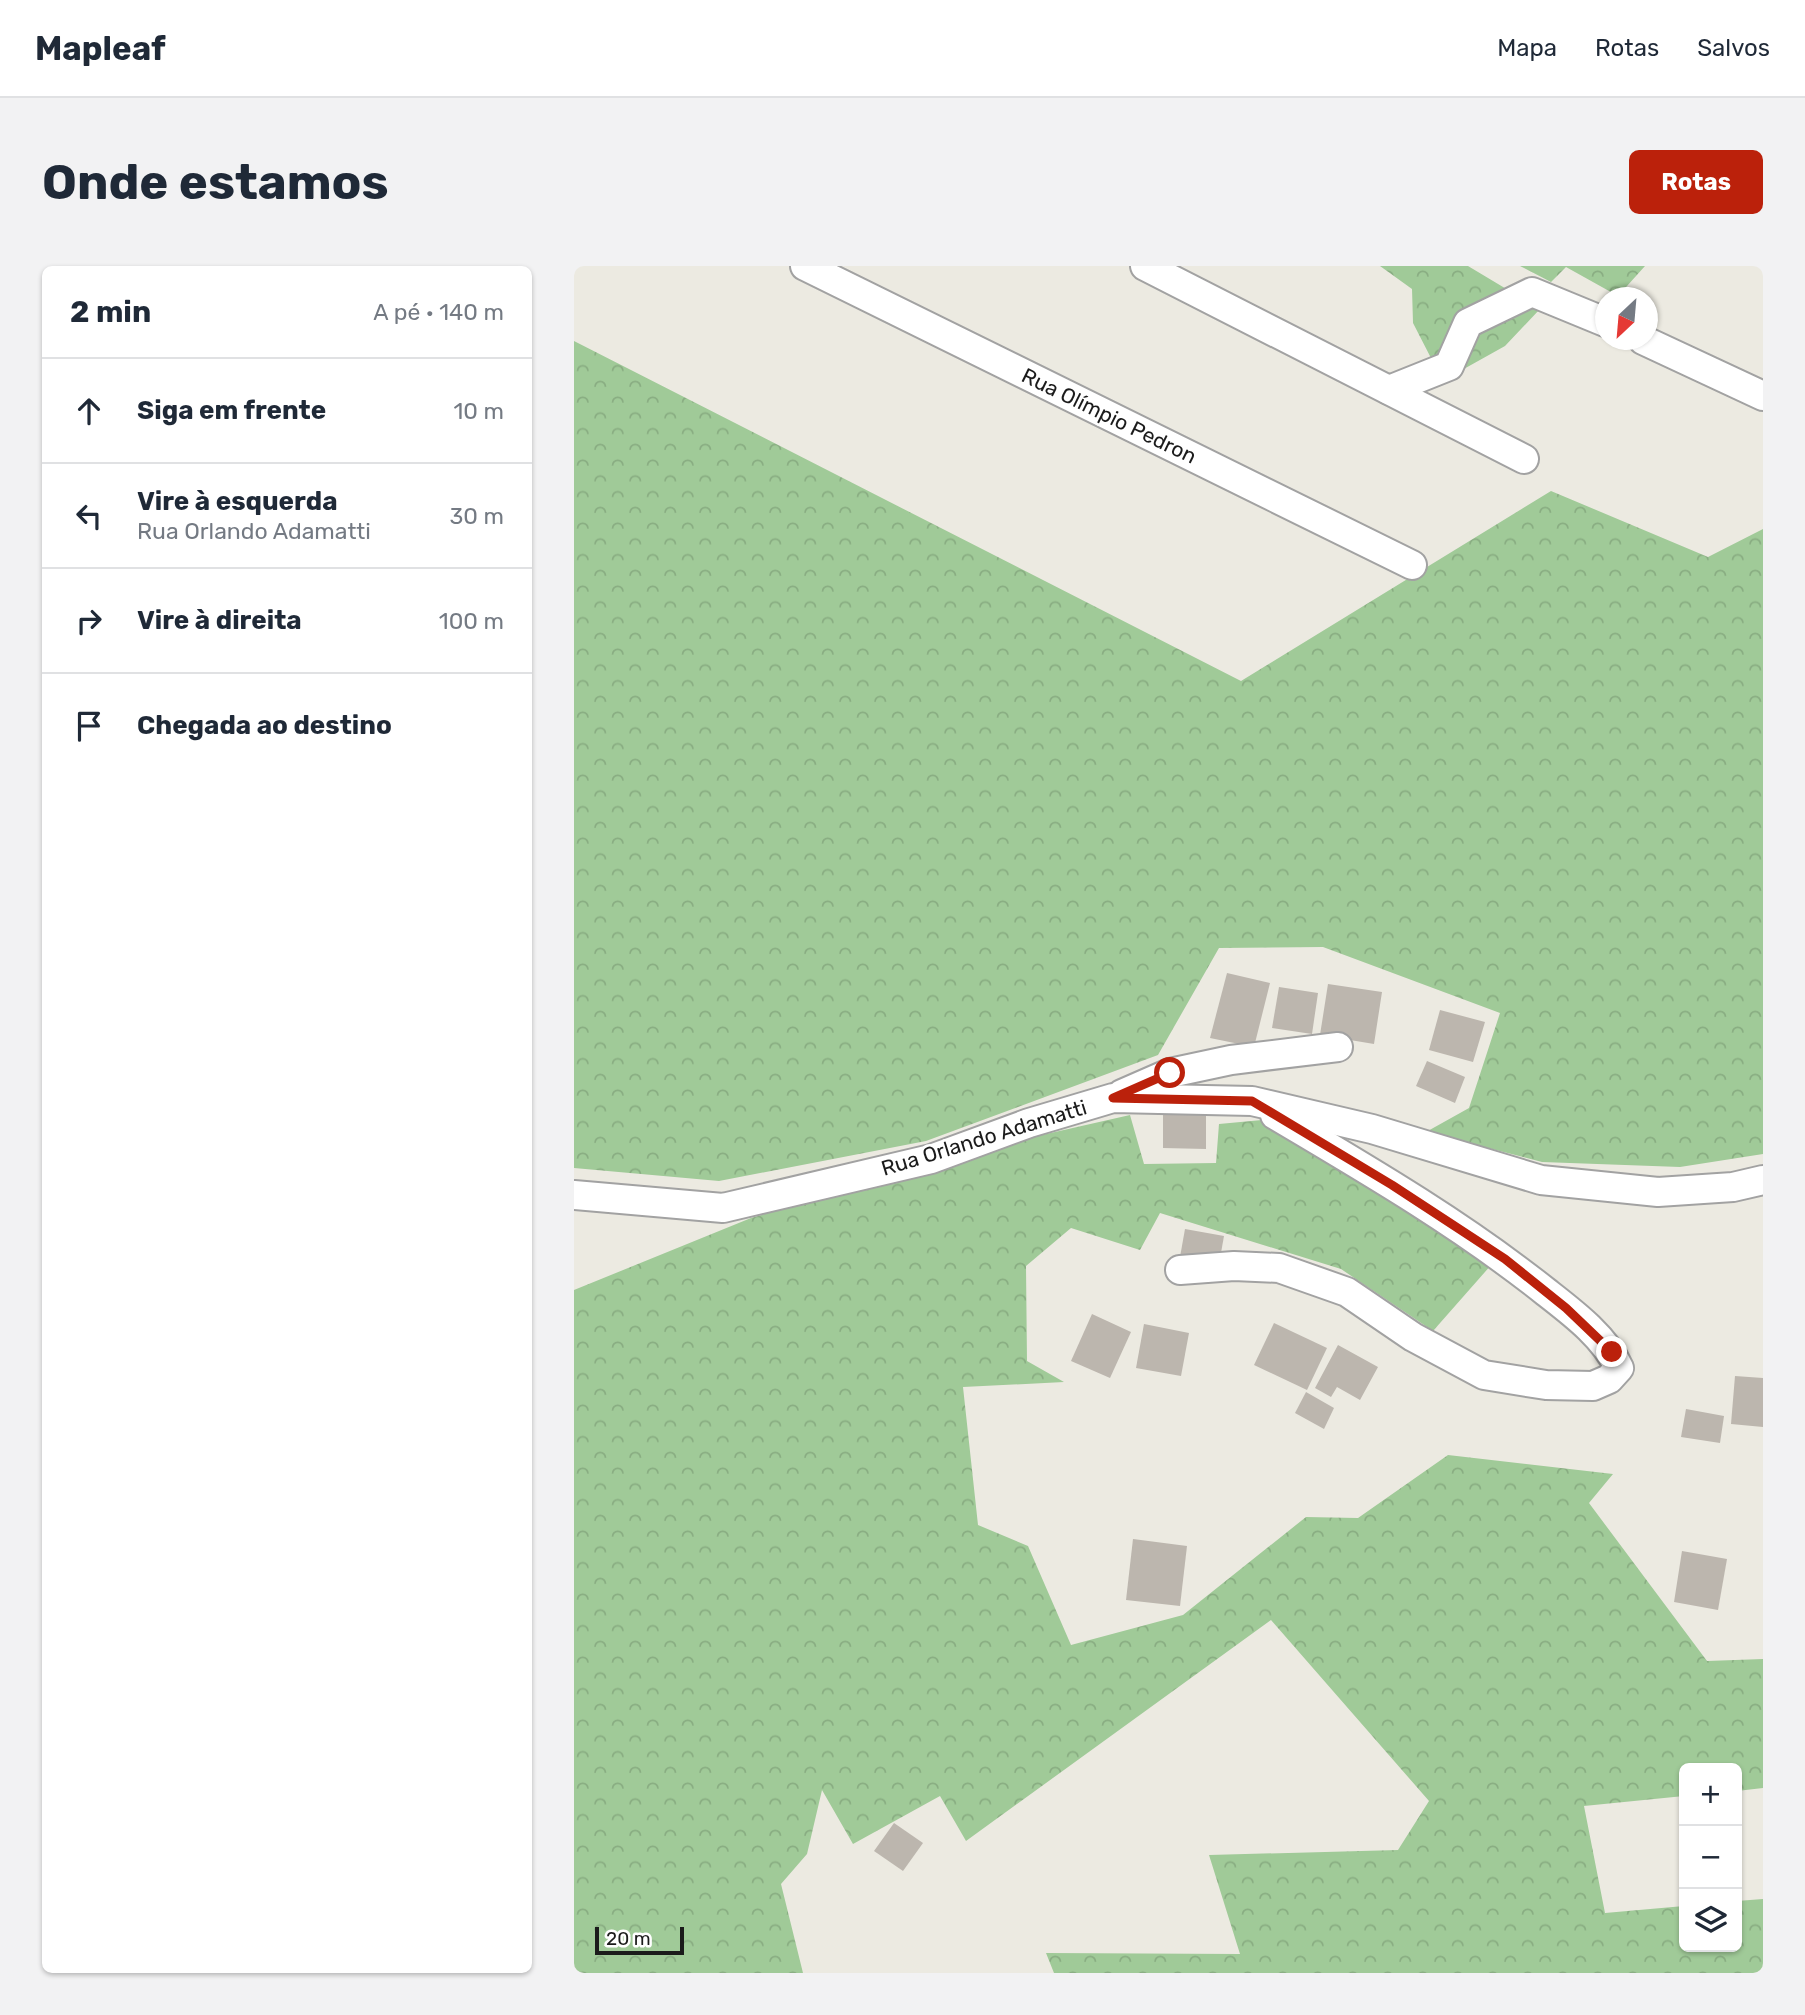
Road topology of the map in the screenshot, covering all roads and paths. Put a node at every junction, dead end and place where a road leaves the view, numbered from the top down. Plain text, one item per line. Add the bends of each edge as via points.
1 (805, 266) edge
2 (1145, 266) edge
3 (1595, 318) edge
4 (1658, 347) edge
5 (1389, 390) junction
6 (1763, 396) edge
7 (1524, 459) dead end
8 (1412, 565) dead end
9 (1338, 1047) dead end
10 (1113, 1098) junction
11 (1252, 1101) junction
12 (1763, 1180) edge
13 (574, 1195) edge
14 (1180, 1270) dead end

1 - 8 street, Rua Olímpio Pedron
2 - 5 street
3 - 5 street via 1532,292 1468,323 1449,366
4 - 6 street
5 - 7 street
9 - 10 street via 1231,1060 1170,1073
10 - 11 street, Rua Orlando Adamatti
10 - 13 street, Rua Orlando Adamatti via 932,1159 723,1208
11 - 12 street, Rua Orlando Adamatti via 1372,1129 1541,1180 1658,1192 1733,1187
11 - 14 street via 1505,1259 1612,1352 1619,1368 1593,1386 1546,1385 1484,1375 1413,1337 1347,1292 1279,1268 1234,1265

